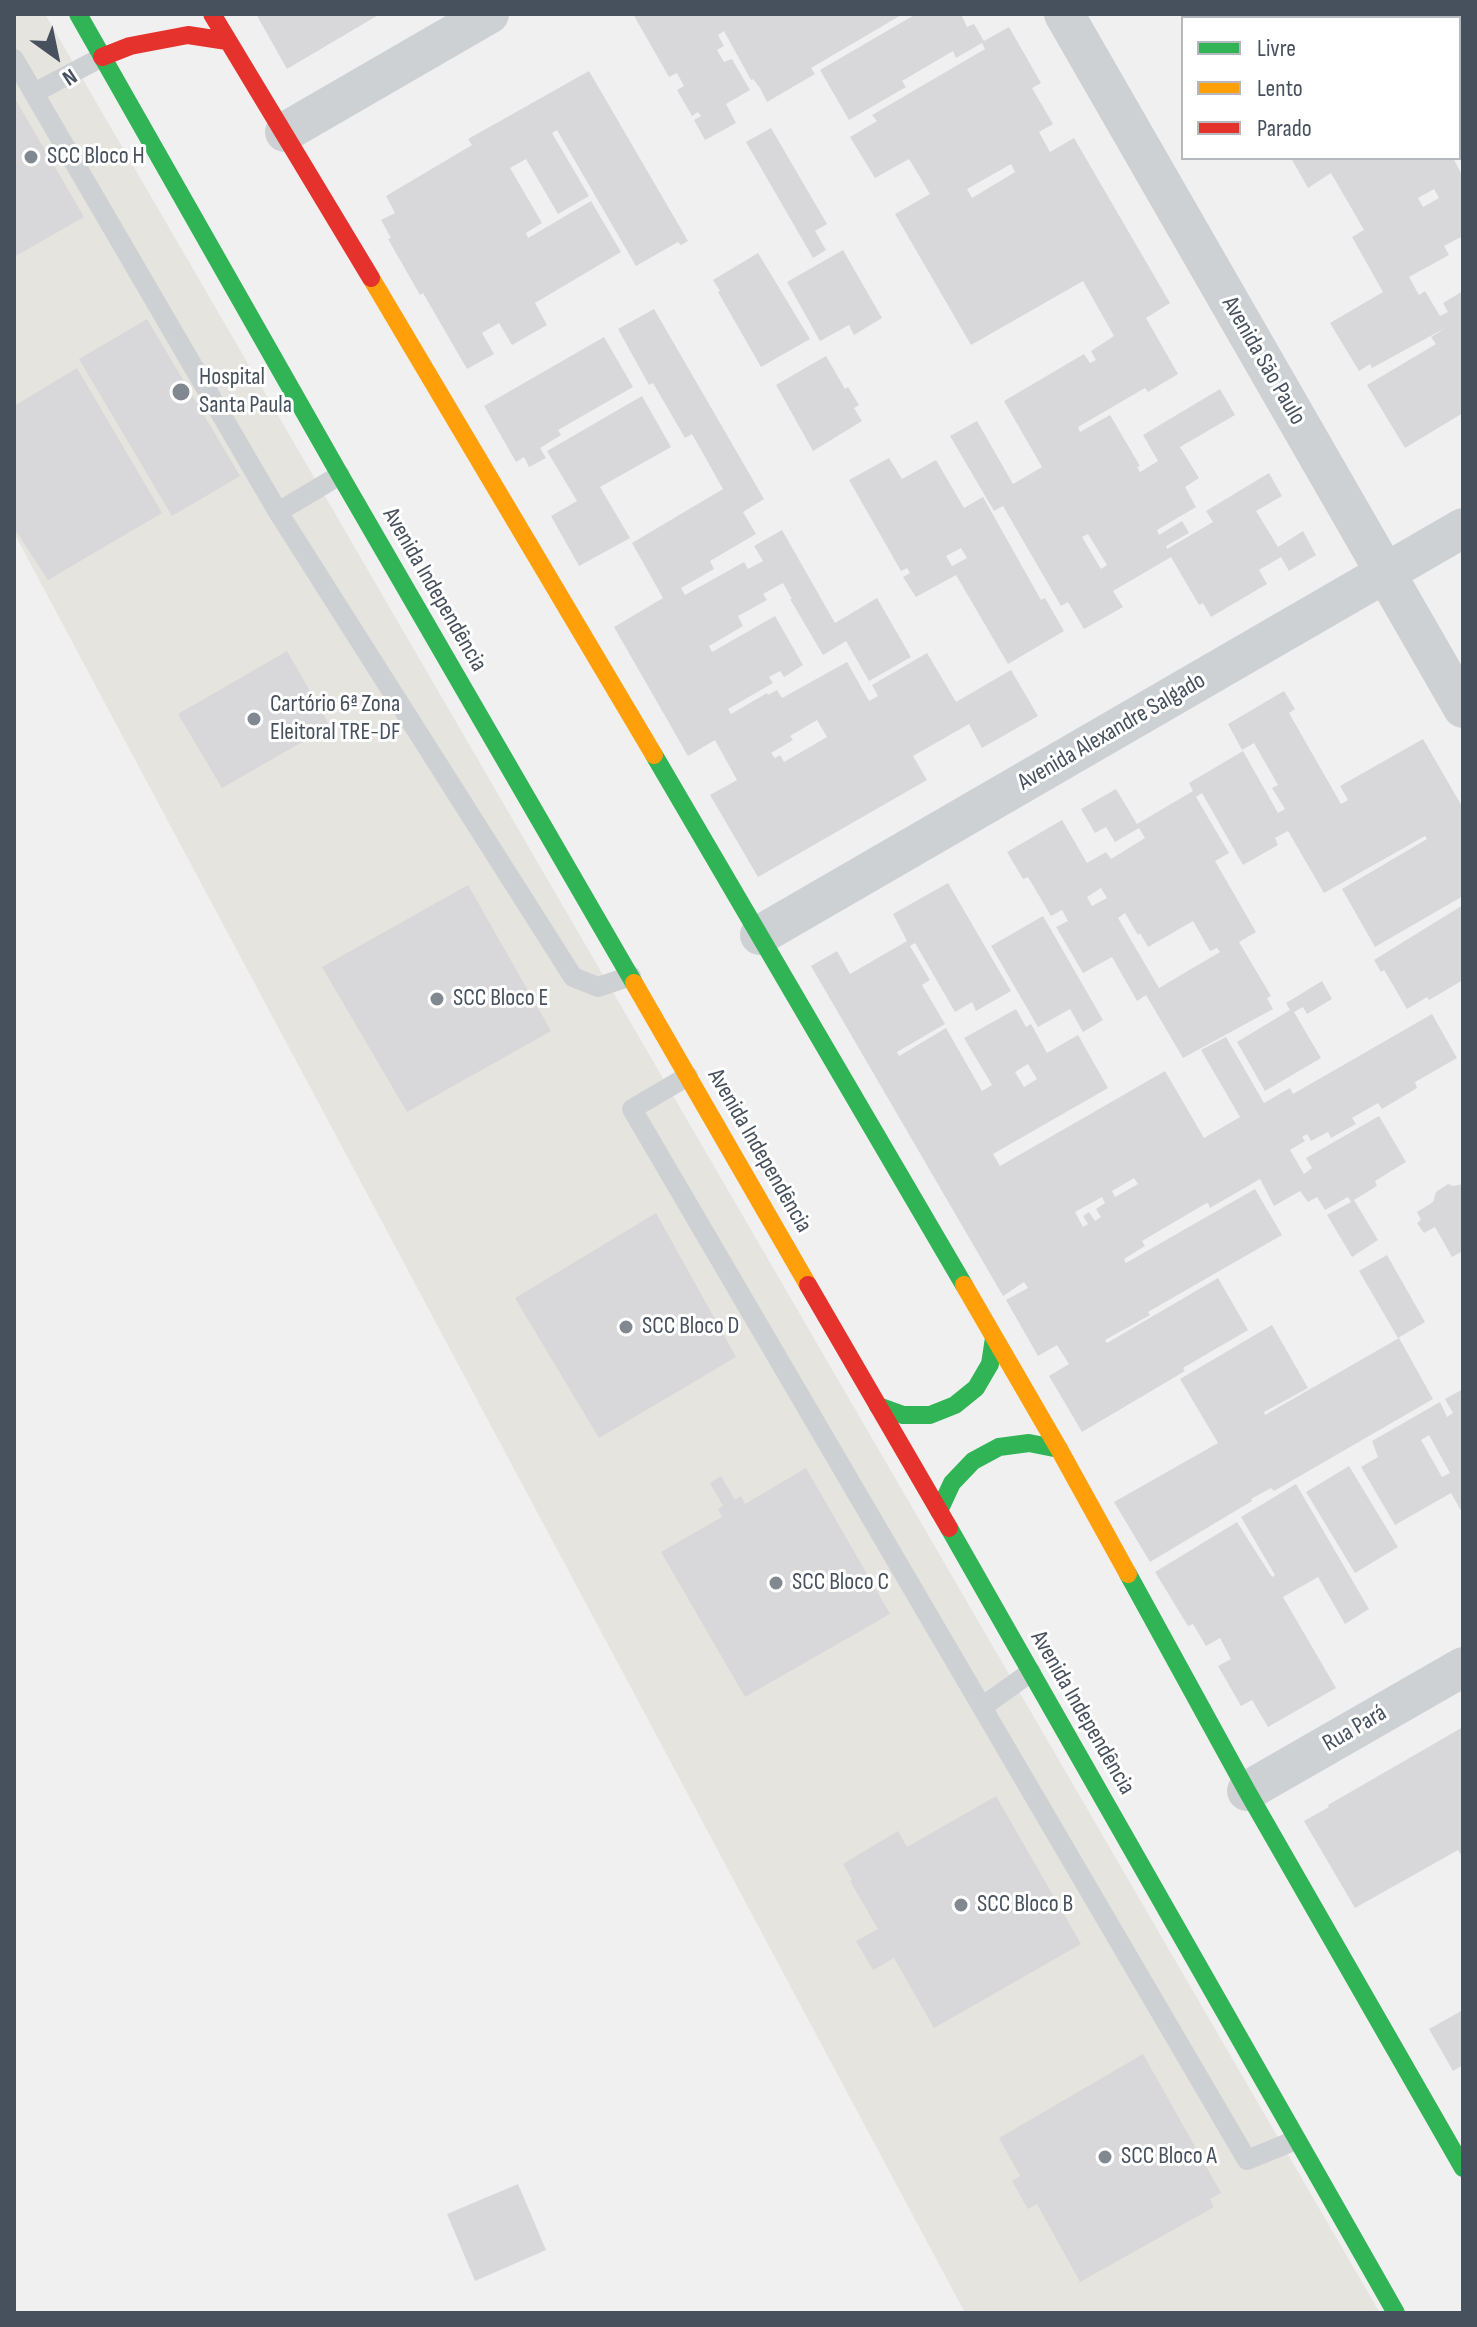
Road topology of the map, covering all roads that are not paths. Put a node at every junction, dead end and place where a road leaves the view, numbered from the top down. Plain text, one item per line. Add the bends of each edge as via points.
1 (78, 14) edge
2 (212, 14) edge
3 (489, 14) edge
4 (1064, 14) edge
5 (227, 41) junction
6 (102, 57) junction
7 (14, 59) edge
8 (34, 93) junction
9 (285, 132) junction
10 (340, 475) junction
11 (278, 512) junction
12 (1463, 528) edge
13 (1385, 574) junction
14 (1463, 708) edge
15 (760, 935) junction
16 (631, 976) junction
17 (688, 1076) junction
18 (994, 1338) junction
19 (878, 1406) junction
20 (1059, 1449) junction
21 (939, 1511) junction
22 (1463, 1667) edge
23 (1031, 1672) junction
24 (982, 1707) junction
25 (1247, 1791) junction
26 (1296, 2140) junction
27 (1463, 2168) edge
28 (1396, 2313) edge

1 - 6 main road, Avenida Independência
2 - 5 main road
3 - 9 street
4 - 13 street, Avenida São Paulo
5 - 6 main road via 188,35
5 - 9 main road
6 - 8 lane
6 - 10 main road, Avenida Independência
7 - 8 lane
8 - 11 lane
9 - 15 main road
10 - 11 lane
10 - 16 main road, Avenida Independência
11 - 16 lane via 573,977 598,987
12 - 13 street, Avenida Alexandre Salgado
13 - 14 street, Avenida São Paulo
13 - 15 street, Avenida Alexandre Salgado
15 - 18 main road
16 - 17 main road, Avenida Independência
17 - 19 main road, Avenida Independência
17 - 24 lane via 632,1109
18 - 19 main road via 990,1364 976,1388 955,1405 930,1415 903,1415
18 - 20 main road
19 - 21 main road, Avenida Independência
20 - 21 main road via 1029,1443 999,1447 973,1461 952,1483
20 - 25 main road
21 - 23 main road, Avenida Independência
22 - 25 street, Rua Pará
23 - 24 lane
23 - 26 main road, Avenida Independência
24 - 26 lane via 1247,2160
25 - 27 main road
26 - 28 main road, Avenida Independência

